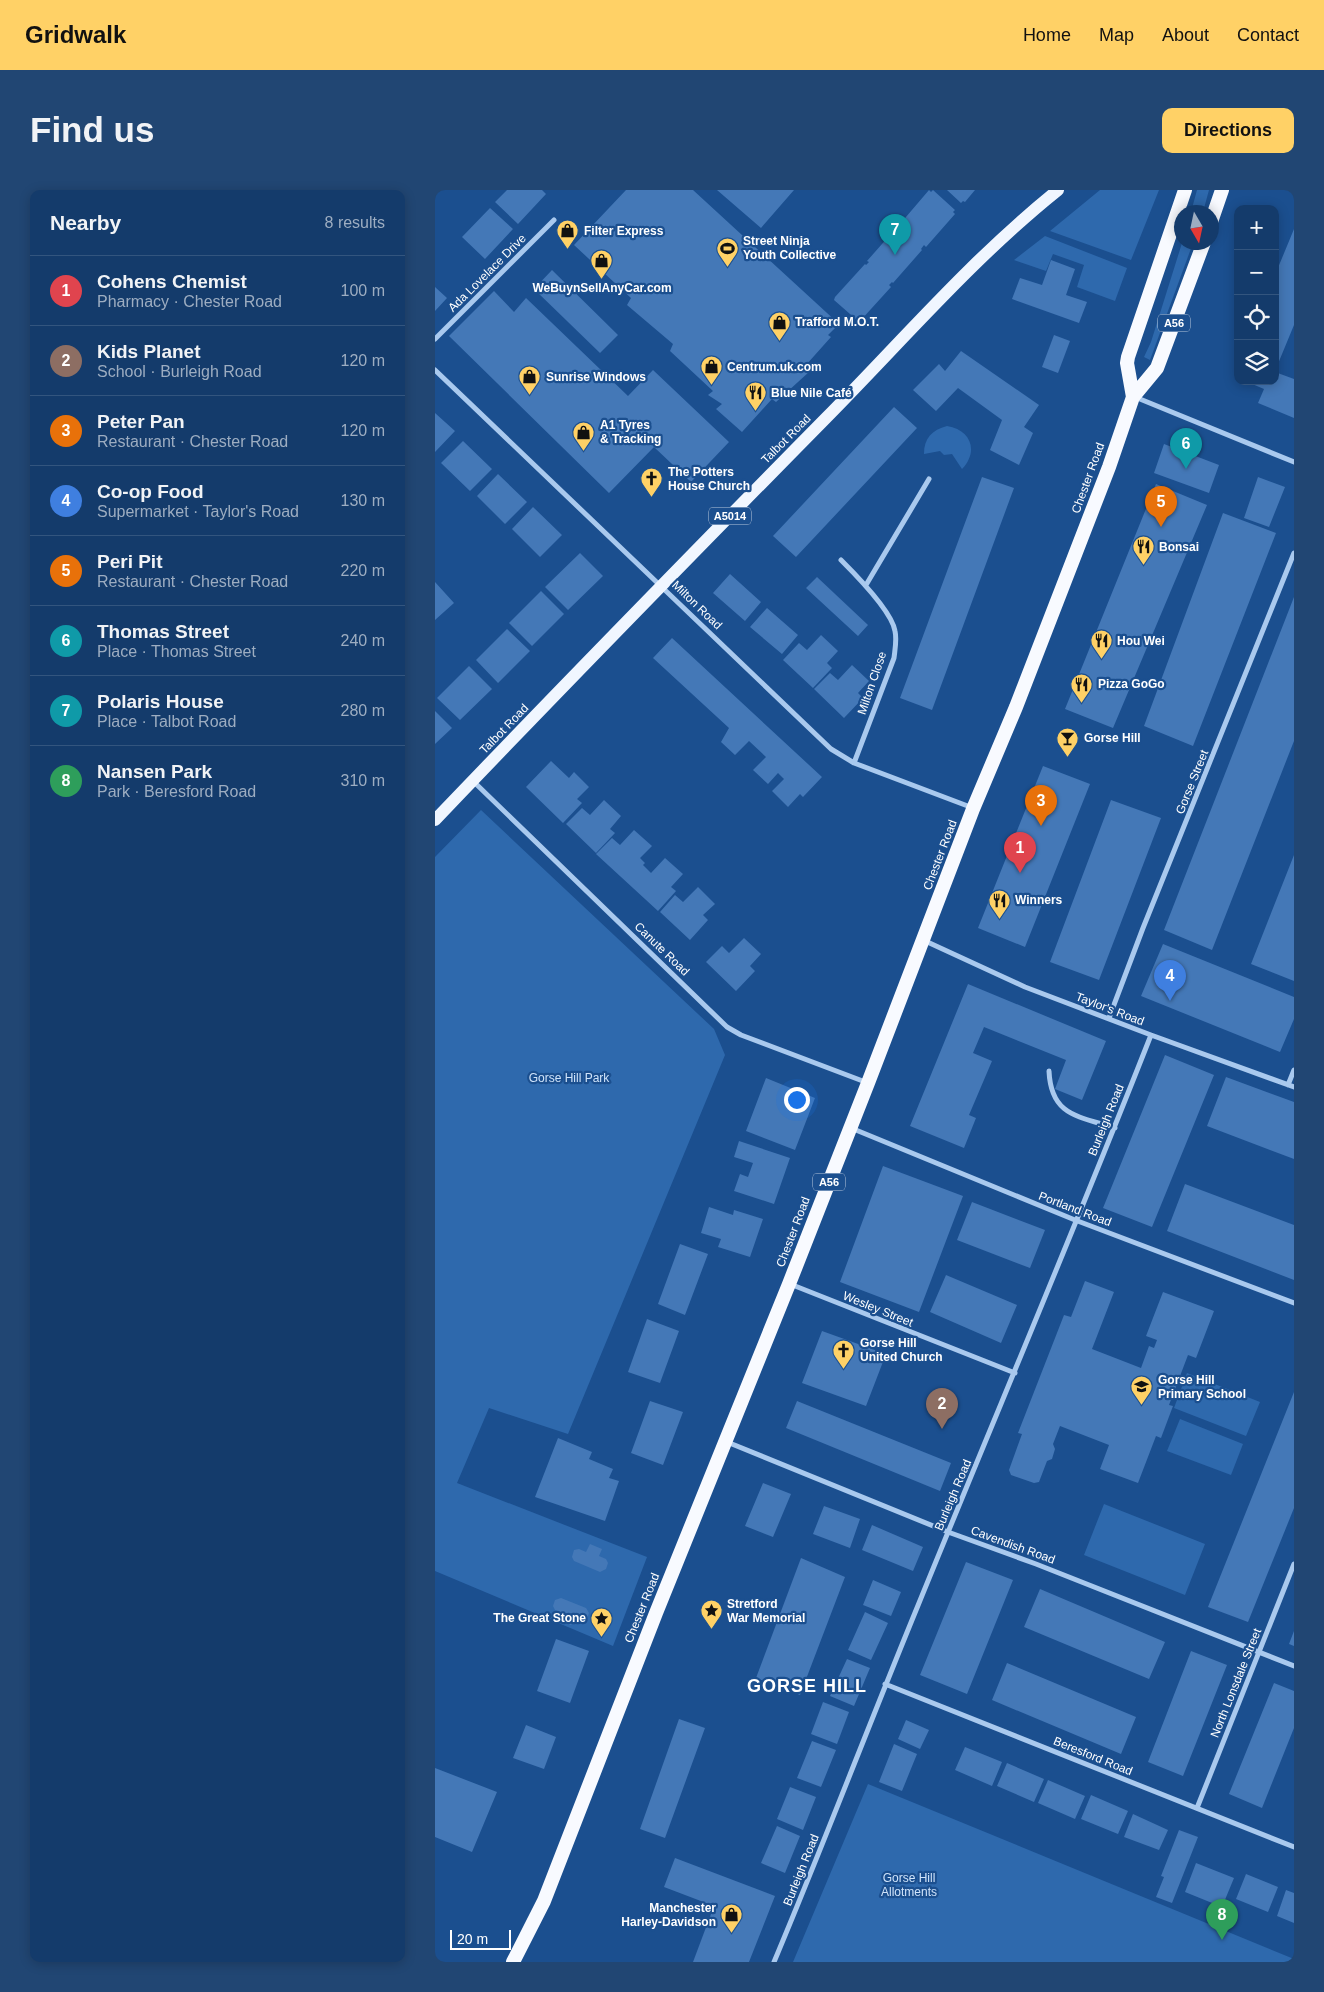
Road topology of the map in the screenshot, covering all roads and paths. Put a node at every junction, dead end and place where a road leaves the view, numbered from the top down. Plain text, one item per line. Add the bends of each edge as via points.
1 (1058, 190) edge
2 (1185, 190) edge
3 (1222, 190) edge
4 (1217, 205) edge
5 (554, 220) dead end
6 (1201, 250) edge
7 (435, 339) edge
8 (435, 370) edge
9 (1133, 397) junction
10 (1294, 462) edge
11 (929, 479) dead end
12 (1294, 553) edge
13 (841, 560) dead end
14 (662, 585) junction
15 (866, 586) junction
16 (854, 763) junction
17 (472, 781) junction
18 (973, 808) junction
19 (435, 820) edge
20 (923, 940) junction
21 (1109, 1018) junction
22 (1151, 1035) junction
23 (1294, 1070) edge
24 (1049, 1071) dead end
25 (868, 1083) junction
26 (1291, 1086) edge
27 (850, 1128) junction
28 (1115, 1128) junction
29 (1075, 1220) junction
30 (789, 1284) junction
31 (1294, 1304) edge
32 (1015, 1373) junction
33 (726, 1441) junction
34 (947, 1532) junction
35 (1294, 1564) edge
36 (1259, 1652) junction
37 (1294, 1666) edge
38 (885, 1684) junction
39 (1197, 1808) junction
40 (1294, 1847) edge
41 (513, 1962) edge
42 (774, 1962) edge

1 - 14 main road, Talbot Road / A5014 via 951,286
2 - 9 highway, Chester Road / A56 via 1128,357
3 - 4 highway
5 - 7 street, Ada Lovelace Drive
6 - 9 highway, Chester Road / A56 via 1157,368
8 - 14 street, Milton Road
9 - 10 street
9 - 18 highway, Chester Road / A56 via 1020,698
11 - 15 street
12 - 21 street, Gorse Street
13 - 15 street, Milton Close
14 - 16 street, Milton Road via 831,749
14 - 17 main road, Talbot Road / A5014
15 - 16 street, Milton Close via 890,620 896,640 894,658
16 - 18 street, Milton Road
17 - 19 main road, Talbot Road / A5014
17 - 25 street, Canute Road via 727,1027
18 - 20 highway, Chester Road / A56
20 - 21 street, Taylor's Road via 1025,987
20 - 25 highway, Chester Road / A56
21 - 22 street, Taylor's Road
22 - 26 street, Taylor's Road
22 - 28 street, Burleigh Road
23 - 26 street
24 - 28 street via 1050,1086 1058,1104 1074,1115
25 - 27 highway, Chester Road / A56
27 - 29 street, Portland Road
27 - 30 highway, Chester Road / A56
28 - 29 street, Burleigh Road
29 - 31 street, Portland Road
29 - 32 street, Burleigh Road
30 - 32 street, Wesley Street
30 - 33 highway, Chester Road / A56
32 - 34 street, Burleigh Road
33 - 34 street, Cavendish Road
33 - 41 highway, Chester Road / A56 via 544,1901
34 - 36 street, Cavendish Road
34 - 38 street, Burleigh Road
35 - 36 street, North Lonsdale Street
36 - 37 street, Cavendish Road
36 - 39 street, North Lonsdale Street
38 - 39 street, Beresford Road
38 - 42 street, Burleigh Road
39 - 40 street, Beresford Road

